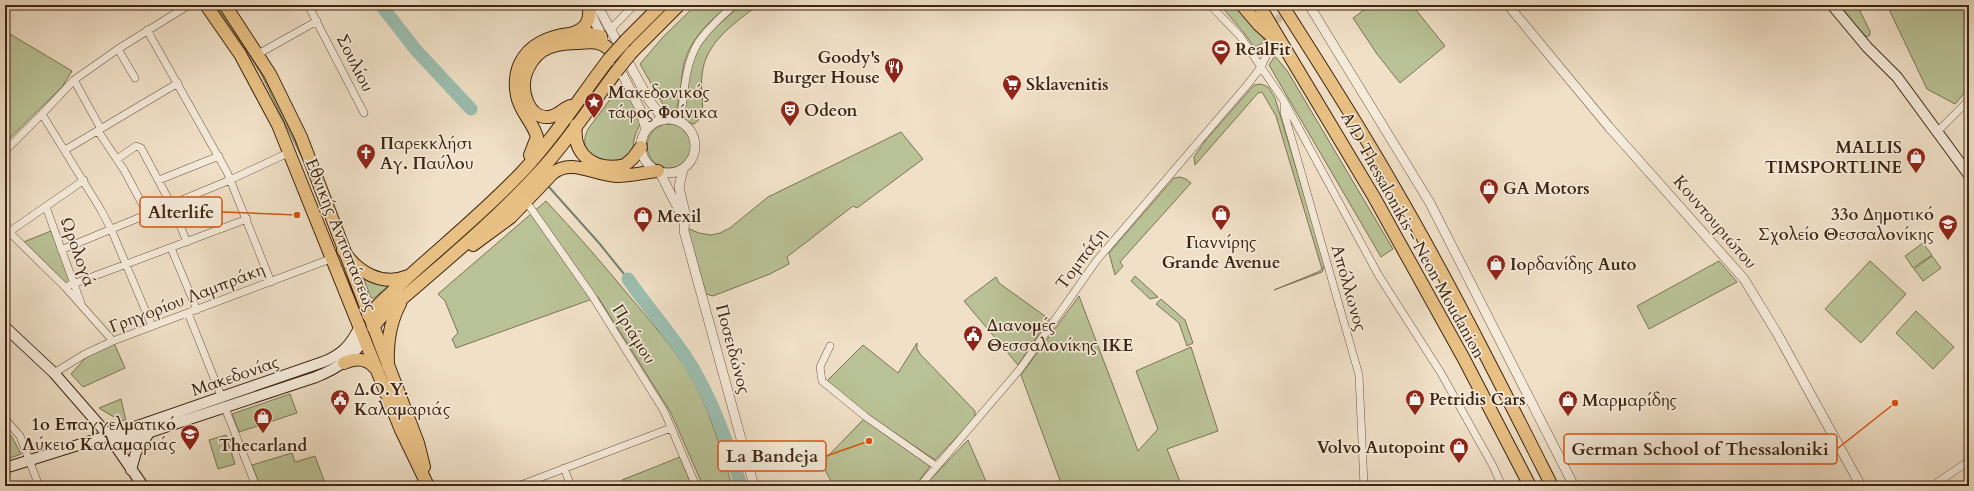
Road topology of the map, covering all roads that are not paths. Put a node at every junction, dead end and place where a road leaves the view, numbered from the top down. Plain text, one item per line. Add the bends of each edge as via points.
1 (189, 5) edge
2 (206, 5) edge
3 (225, 5) edge
4 (308, 5) edge
5 (634, 5) edge
6 (661, 5) edge
7 (679, 5) edge
8 (734, 5) edge
9 (1210, 5) edge
10 (1242, 5) edge
11 (1259, 5) edge
12 (1282, 5) edge
13 (1309, 5) edge
14 (1508, 5) edge
15 (1832, 5) edge
16 (591, 6) edge
17 (317, 21) junction
18 (146, 30) junction
19 (571, 33) junction
20 (602, 36) junction
21 (1284, 47) junction
22 (118, 49) junction
23 (1268, 52) tunnel mouth
24 (258, 54) junction
25 (609, 54) junction
26 (1261, 67) junction
27 (135, 78) dead end
28 (74, 80) junction
29 (178, 83) junction
30 (1969, 100) edge
31 (1284, 101) junction
32 (575, 104) junction
33 (364, 113) dead end
34 (42, 114) junction
35 (664, 120) junction
36 (680, 123) junction
37 (577, 124) junction
38 (99, 130) junction
39 (646, 130) junction
40 (1938, 131) junction
41 (641, 147) junction
42 (65, 150) junction
43 (5, 151) edge
44 (290, 152) junction
45 (219, 156) junction
46 (117, 159) junction
47 (526, 168) junction
48 (683, 169) junction
49 (658, 171) junction
50 (1969, 175) edge
51 (84, 180) junction
52 (159, 180) junction
53 (230, 180) junction
54 (171, 204) junction
55 (46, 207) junction
56 (530, 207) dead end
57 (146, 213) junction
58 (247, 219) junction
59 (685, 219) junction
60 (111, 229) junction
61 (7, 230) edge
62 (186, 242) junction
63 (171, 248) junction
64 (61, 250) junction
65 (343, 250) junction
66 (332, 258) junction
67 (126, 264) junction
68 (414, 272) junction
69 (432, 272) junction
70 (271, 282) junction
71 (74, 283) junction
72 (64, 287) junction
73 (405, 296) junction
74 (82, 308) junction
75 (197, 310) junction
76 (188, 313) junction
77 (368, 314) junction
78 (152, 326) junction
79 (5, 327) edge
80 (372, 327) junction
81 (359, 328) junction
82 (364, 339) junction
83 (113, 341) junction
84 (830, 346) dead end
85 (344, 363) junction
86 (388, 366) junction
87 (375, 368) junction
88 (54, 373) junction
89 (223, 403) junction
90 (5, 419) edge
91 (671, 428) junction
92 (148, 432) junction
93 (108, 435) junction
94 (29, 460) junction
95 (1969, 461) edge
96 (936, 466) junction
97 (5, 468) edge
98 (564, 468) junction
99 (131, 470) junction
100 (39, 486) edge
101 (143, 486) edge
102 (256, 486) edge
103 (428, 486) edge
104 (518, 486) edge
105 (571, 486) edge
106 (696, 486) edge
107 (754, 486) edge
108 (920, 486) edge
109 (1364, 486) edge
110 (1502, 486) edge
111 (1530, 486) edge
112 (1552, 486) edge
113 (1574, 486) edge
114 (1861, 486) edge
115 (1932, 486) edge

1 - 18 street
2 - 44 main road, Εθνικής Αντιστάσεως via 249,69
3 - 24 main road, Εθνικής Αντιστάσεως
4 - 17 street, Σουλίου
5 - 20 street
6 - 25 main road, bridge
7 - 37 main road, bridge via 632,52
8 - 36 street via 709,29 695,49 688,71
9 - 26 street via 1240,36
10 - 21 main road via 1259,25
11 - 21 main road, A/D Thessalonikis - Neon Moudanion
12 - 112 main road, A/D Thessalonikis - Neon Moudanion via 1336,89 1398,194 1471,325
13 - 113 street via 1430,203
14 - 114 street, Κουντουριώτου via 1604,121 1744,279 1778,335
15 - 40 main road via 1867,47 1897,77
16 - 19 main road via 586,25
16 - 20 street
17 - 24 street
17 - 33 street, Σουλίου
18 - 22 street
18 - 29 street
19 - 20 main road
19 - 47 main road via 542,41 528,53 519,68 516,85 518,100 538,137
20 - 25 main road via 602,44
20 - 32 main road via 561,44 543,51 536,57 526,74 527,101 536,115 544,118 555,116
20 - 35 street
21 - 111 main road, A/D Thessalonikis - Neon Moudanion via 1343,143 1420,278
22 - 27 street
22 - 28 street
23 - 26 street, Τομπάζη
24 - 65 main road, Εθνικής Αντιστάσεως via 301,137
25 - 32 main road
25 - 39 street via 640,109
26 - 31 street
26 - 96 street, Τομπάζη via 1097,260 1020,369
28 - 34 street
28 - 38 street
29 - 38 street
29 - 45 street
30 - 40 street
31 - 109 street, Απόλλωνος via 1284,112 1359,375
31 - 110 street via 1379,276 1441,373
32 - 47 main road
34 - 42 street
34 - 43 street
35 - 36 street
35 - 39 street via 654,123
36 - 48 street via 689,131 694,147 692,159
37 - 41 main road via 576,139 579,151 584,157 599,165 625,165
37 - 69 main road via 552,158 515,198
38 - 42 street
38 - 46 street
39 - 41 street
40 - 50 main road
41 - 49 street via 647,163
42 - 51 street
44 - 53 street
44 - 66 main road, Εθνικής Αντιστάσεως
45 - 52 street
45 - 53 street
46 - 52 street via 139,146
46 - 57 street
47 - 68 main road
48 - 49 street via 671,172
48 - 59 street, Ποσειδώνος via 679,187
49 - 59 street
49 - 69 main road via 617,176 576,167 560,169 499,227
51 - 55 street
51 - 60 street
52 - 54 street
53 - 54 street
53 - 58 street
54 - 57 street
54 - 62 street
55 - 61 street
55 - 64 street, Ωρολογά
56 - 91 street, Πριάμου via 591,294 660,405
57 - 60 street
58 - 62 street
58 - 70 street
59 - 107 street, Ποσειδώνος via 684,231
60 - 64 street
60 - 67 street
61 - 72 street
62 - 63 street
63 - 67 street
63 - 75 street
64 - 71 street, Ωρολογά
65 - 68 main road via 360,269 374,277 397,279
65 - 77 main road, Εθνικής Αντιστάσεως
66 - 70 street, Γρηγορίου Λαμπράκη
66 - 81 main road, Εθνικής Αντιστάσεως
67 - 71 street
67 - 78 street
68 - 77 main road
69 - 73 main road
70 - 75 street, Γρηγορίου Λαμπράκη
71 - 72 street
71 - 74 street, Ωρολογά
72 - 74 street
73 - 80 main road
73 - 86 main road via 389,330
74 - 83 street
75 - 76 street, Γρηγορίου Λαμπράκη
76 - 78 street, Γρηγορίου Λαμπράκη
76 - 89 street
77 - 80 main road, Εθνικής Αντιστάσεως
77 - 81 main road
78 - 83 street, Γρηγορίου Λαμπράκη
79 - 88 main road
80 - 82 main road
80 - 86 main road, Εθνικής Αντιστάσεως
81 - 82 main road, Εθνικής Αντιστάσεως
81 - 89 main road, Μακεδονίας via 349,345 336,357
82 - 85 main road
82 - 87 main road, Εθνικής Αντιστάσεως
83 - 88 street, Γρηγορίου Λαμπράκη
84 - 96 street via 820,367 822,381 866,417
85 - 87 main road via 360,360 370,362
85 - 89 main road, Μακεδονίας via 316,377
86 - 103 main road, Εθνικής Αντιστάσεως via 418,443
87 - 103 main road, Εθνικής Αντιστάσεως
88 - 93 main road
89 - 92 main road, Μακεδονίας
89 - 93 main road, Μακεδονίας
89 - 102 street
90 - 94 street via 20,436
91 - 98 street
91 - 106 street, Πριάμου
92 - 93 main road, Μακεδονίας via 132,438
92 - 99 main road via 139,446
93 - 94 main road, Μακεδονίας
93 - 99 main road
94 - 97 main road, Μακεδονίας
94 - 100 street
95 - 115 street
96 - 108 street, Τομπάζη
98 - 104 street
98 - 105 street
99 - 101 main road

